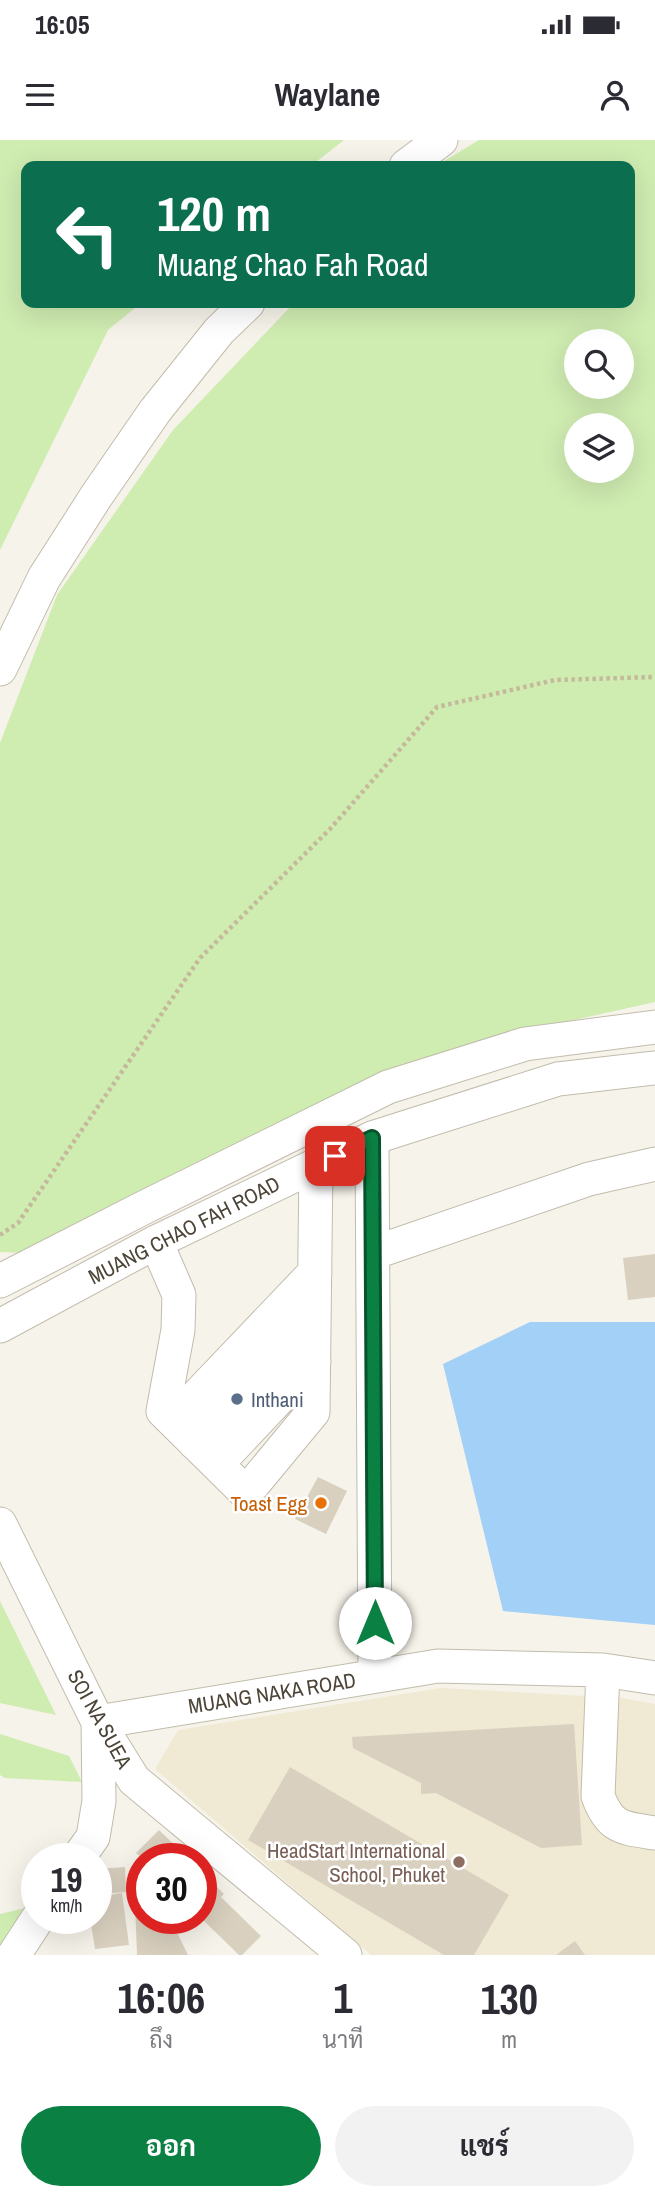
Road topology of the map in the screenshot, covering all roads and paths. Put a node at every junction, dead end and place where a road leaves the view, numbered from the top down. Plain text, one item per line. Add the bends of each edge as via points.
1 (441, 140) edge
2 (413, 161) edge
3 (243, 308) edge
4 (0, 669) edge
5 (655, 677) edge
6 (655, 1027) edge
7 (655, 1068) edge
8 (372, 1138) junction
9 (316, 1164) junction
10 (655, 1164) edge
11 (0, 1235) edge
12 (156, 1242) junction
13 (373, 1252) junction
14 (315, 1272) junction
15 (0, 1281) edge
16 (314, 1319) junction
17 (0, 1326) edge
18 (195, 1442) junction
19 (0, 1524) edge
20 (603, 1670) junction
21 (375, 1676) junction
22 (655, 1678) edge
23 (98, 1722) junction
24 (655, 1833) edge
25 (89, 1843) edge
26 (27, 1934) edge
27 (13, 1955) edge
28 (345, 1955) edge

1 - 2 street
3 - 4 street via 155,411 97,495 44,578
5 - 11 path via 555,680 437,706 330,829 200,958 18,1223
6 - 15 street, MUANG CHAO FAH ROAD via 525,1044 388,1087
7 - 8 street, MUANG CHAO FAH ROAD via 558,1079
8 - 9 street, MUANG CHAO FAH ROAD
8 - 13 street
9 - 12 street, MUANG CHAO FAH ROAD
9 - 14 street
10 - 13 street via 589,1179
12 - 17 street, MUANG CHAO FAH ROAD
12 - 18 street via 179,1295 178,1330 163,1411
13 - 21 street
14 - 16 street
14 - 18 street
16 - 18 street
16 - 18 street via 313,1412 246,1493
19 - 23 street, SOI NA SUEA
20 - 21 street, MUANG NAKA ROAD via 438,1666
20 - 22 street, MUANG NAKA ROAD
20 - 24 street via 598,1796 605,1815 620,1827
21 - 23 street, MUANG NAKA ROAD
23 - 25 street via 99,1801
23 - 28 street, SOI NA SUEA via 134,1780
26 - 27 street

